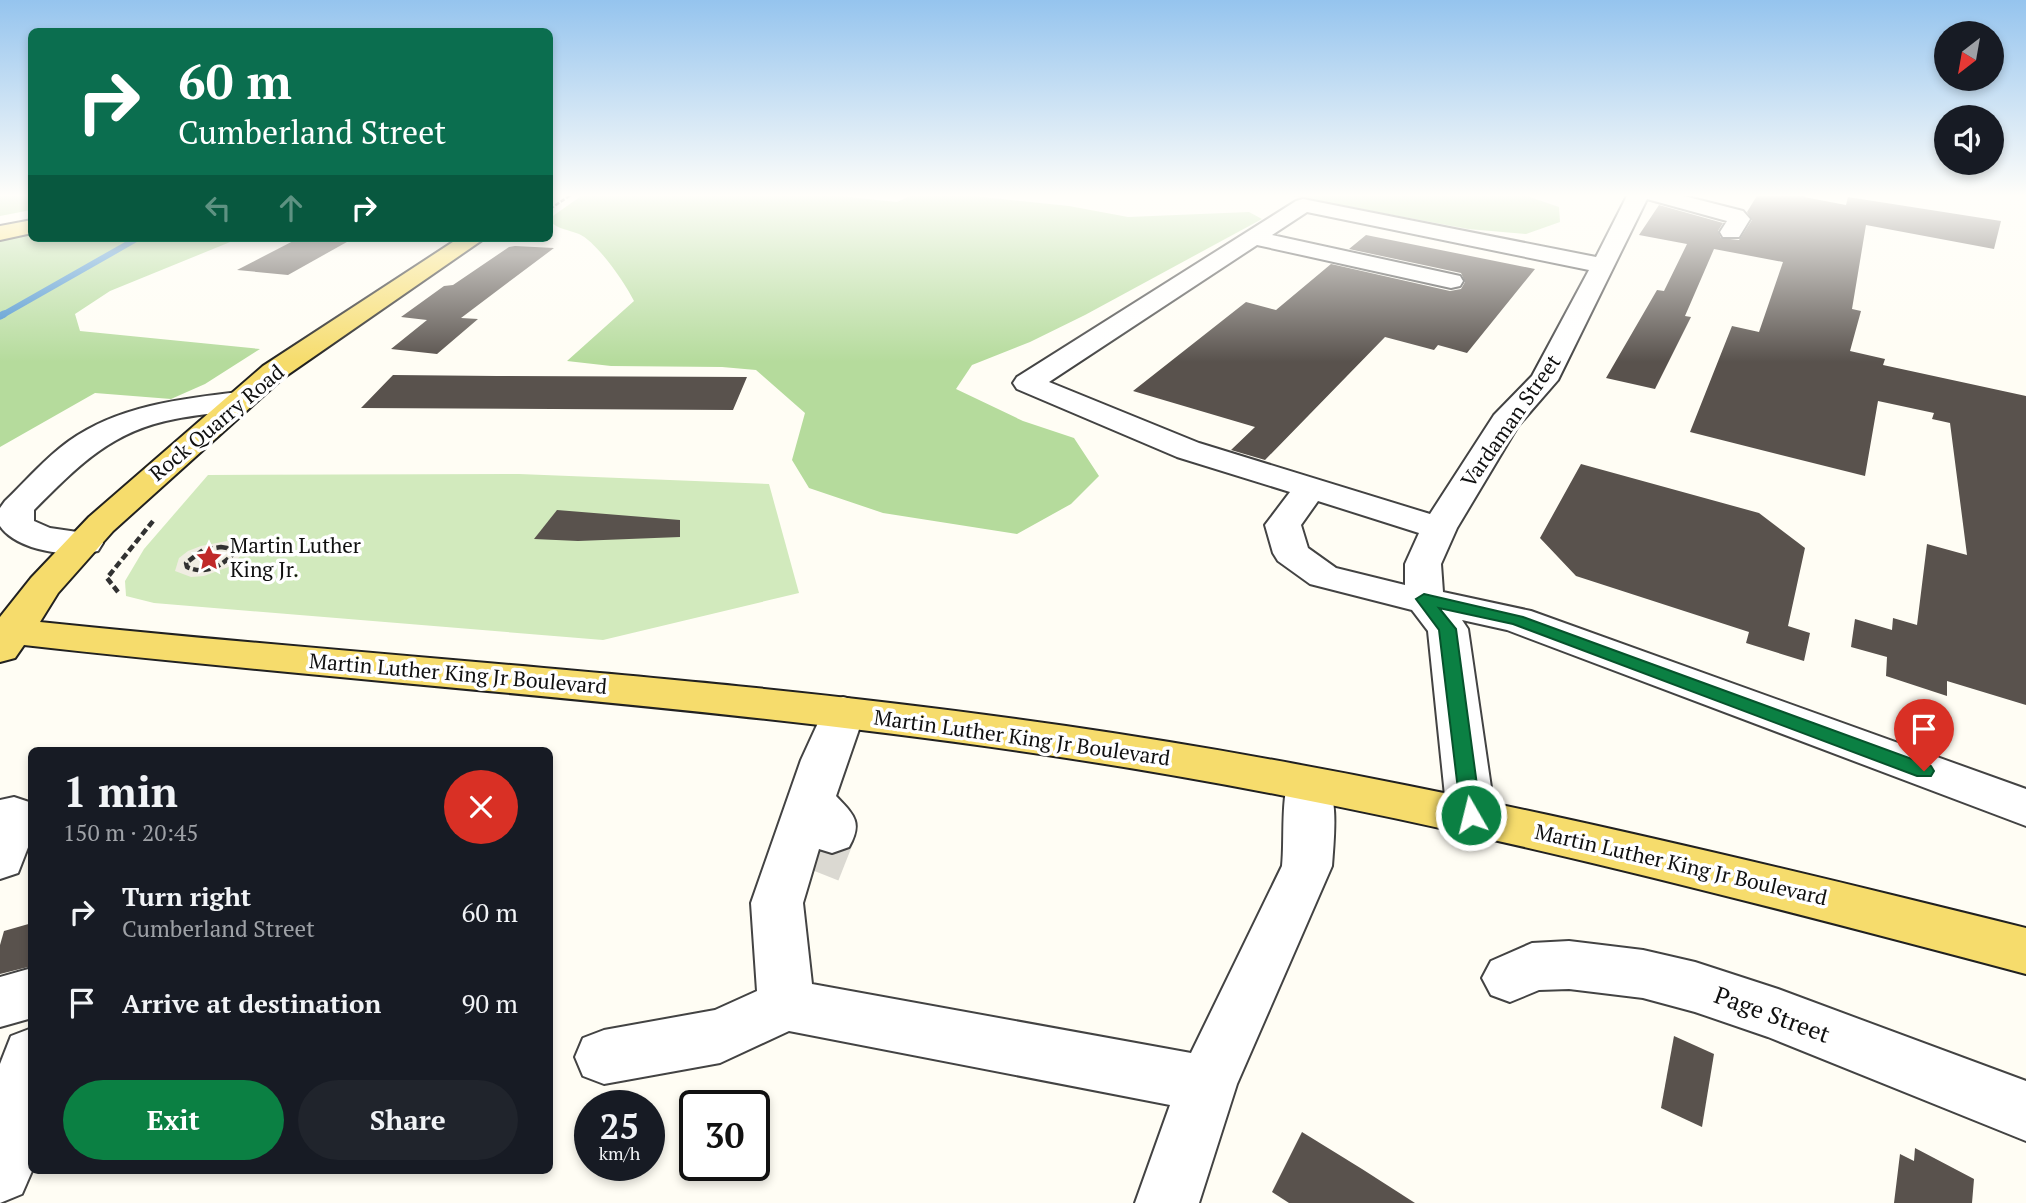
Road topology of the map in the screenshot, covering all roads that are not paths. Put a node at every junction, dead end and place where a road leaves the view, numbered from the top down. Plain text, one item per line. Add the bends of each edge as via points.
1 (456, 250) edge
2 (1233, 250) edge
3 (1312, 250) edge
4 (1526, 250) edge
5 (1612, 250) edge
6 (1604, 266) junction
7 (1451, 281) dead end
8 (239, 401) junction
9 (1311, 488) junction
10 (1438, 528) junction
11 (85, 542) junction
12 (1424, 599) junction
13 (4, 637) edge
14 (843, 712) junction
15 (1308, 784) junction
16 (2026, 808) edge
17 (1471, 815) junction
18 (0, 818) edge
19 (0, 859) edge
20 (2026, 951) edge
21 (1510, 978) dead end
22 (28, 994) edge
23 (0, 1002) edge
24 (786, 1005) junction
25 (604, 1056) dead end
26 (28, 1070) edge
27 (1207, 1084) junction
28 (2026, 1111) edge
29 (0, 1172) edge
30 (1167, 1203) edge

1 - 8 main road, Rock Quarry Road via 273,372
2 - 9 street via 1027,383 1188,450
3 - 7 street
4 - 6 street
5 - 6 street, Vardaman Street
6 - 10 street, Vardaman Street via 1544,380 1506,421
8 - 11 main road, Rock Quarry Road
8 - 11 street via 132,419 81,447 17,508 17,525 23,531 39,538
9 - 10 street
9 - 12 street via 1283,525 1291,553 1323,576
10 - 12 street, Vardaman Street via 1423,564
11 - 13 main road, Rock Quarry Road
12 - 16 street via 1517,620
12 - 17 street via 1448,629
13 - 14 main road, Martin Luther King Jr Boulevard
14 - 15 main road, Martin Luther King Jr Boulevard via 1059,741
14 - 24 street via 809,853
15 - 17 main road, Martin Luther King Jr Boulevard
15 - 27 street via 1307,866
17 - 20 main road, Martin Luther King Jr Boulevard
18 - 19 street via 14,815
21 - 28 street, Page Street via 1532,967 1569,965 1643,974 1695,987
22 - 23 street
24 - 25 street via 720,1035
24 - 27 street
26 - 29 street
27 - 30 street

